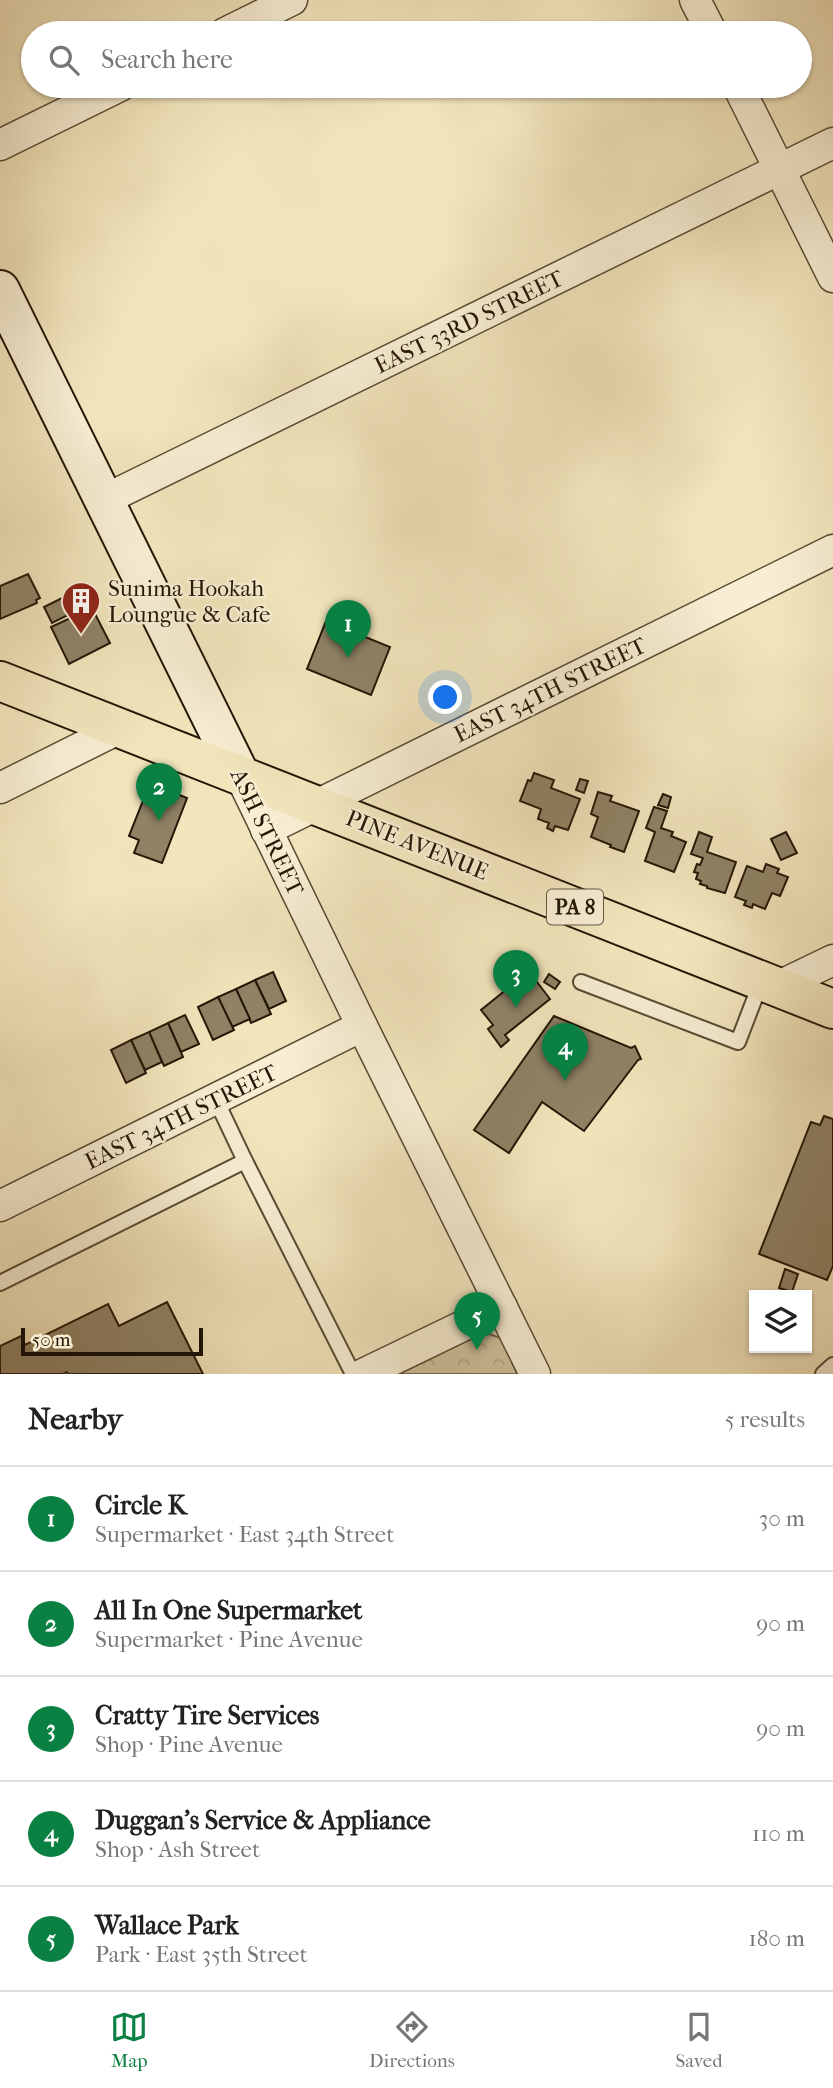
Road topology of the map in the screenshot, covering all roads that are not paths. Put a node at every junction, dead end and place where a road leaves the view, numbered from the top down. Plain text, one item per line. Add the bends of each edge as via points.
1 (292, 0) edge
2 (695, 0) edge
3 (249, 21) edge
4 (706, 21) edge
5 (96, 98) edge
6 (744, 98) edge
7 (833, 143) edge
8 (0, 145) edge
9 (780, 169) junction
10 (833, 277) edge
11 (0, 290) edge
12 (104, 500) junction
13 (833, 550) edge
14 (0, 681) edge
15 (120, 728) junction
16 (240, 775) junction
17 (0, 788) edge
18 (317, 805) junction
19 (266, 830) junction
20 (833, 960) edge
21 (581, 982) dead end
22 (769, 984) junction
23 (833, 1009) edge
24 (362, 1026) junction
25 (216, 1100) junction
26 (245, 1161) junction
27 (0, 1206) edge
28 (0, 1283) edge
29 (502, 1307) junction
30 (833, 1365) edge
31 (354, 1374) edge
32 (362, 1374) edge
33 (535, 1374) edge
34 (823, 1374) edge

1 - 3 street
2 - 4 street
5 - 8 street
6 - 9 street
7 - 9 street, EAST 33RD STREET
9 - 10 street
9 - 12 street, EAST 33RD STREET
11 - 12 street, ASH STREET
12 - 16 street, ASH STREET
13 - 18 street, EAST 34TH STREET
14 - 15 main road, PINE AVENUE / PA 8
15 - 16 main road, PINE AVENUE / PA 8
15 - 17 street
16 - 18 main road, PINE AVENUE / PA 8
16 - 19 street, ASH STREET
18 - 19 street, EAST 34TH STREET
18 - 22 main road, PINE AVENUE / PA 8
19 - 24 street, ASH STREET
20 - 22 street
21 - 22 lane via 738,1042
22 - 23 main road, PINE AVENUE / PA 8
24 - 25 street, EAST 34TH STREET
24 - 29 street, ASH STREET
25 - 26 lane
25 - 27 street, EAST 34TH STREET
26 - 28 lane
26 - 31 lane
29 - 32 street
29 - 33 street, ASH STREET
30 - 34 lane

